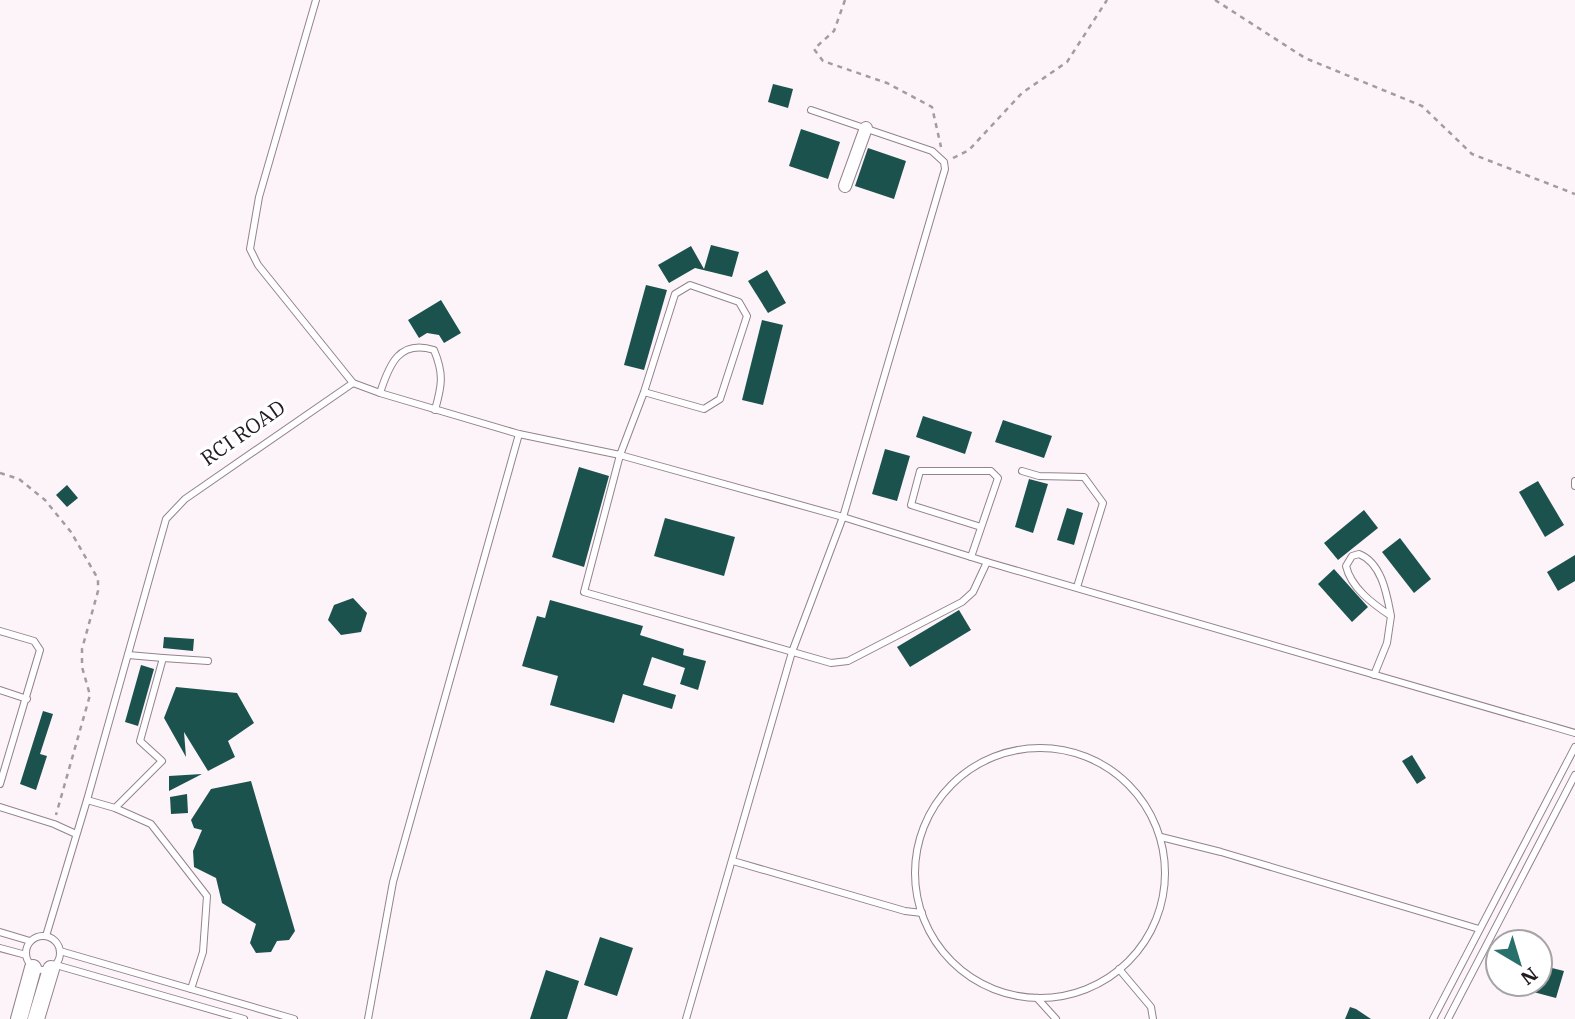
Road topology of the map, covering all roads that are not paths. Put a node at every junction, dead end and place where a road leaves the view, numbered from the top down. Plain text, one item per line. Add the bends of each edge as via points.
1 (316, 0) edge
2 (811, 110) dead end
3 (866, 128) junction
4 (845, 186) dead end
5 (353, 383) junction
6 (644, 392) junction
7 (380, 393) junction
8 (435, 410) junction
9 (519, 434) junction
10 (620, 455) junction
11 (1022, 471) dead end
12 (842, 517) junction
13 (981, 527) junction
14 (971, 557) junction
15 (987, 562) junction
16 (1077, 587) junction
17 (1391, 617) junction
18 (0, 631) edge
19 (792, 652) junction
20 (128, 655) junction
21 (163, 658) junction
22 (208, 661) dead end
23 (1374, 676) junction
24 (0, 690) edge
25 (27, 699) junction
26 (1575, 733) edge
27 (1575, 747) edge
28 (1575, 775) edge
29 (0, 784) edge
30 (87, 800) junction
31 (0, 807) edge
32 (116, 808) junction
33 (76, 834) junction
34 (1161, 837) junction
35 (733, 861) junction
36 (922, 913) junction
37 (1479, 929) junction
38 (0, 932) edge
39 (46, 936) junction
40 (30, 941) junction
41 (0, 948) edge
42 (60, 951) junction
43 (29, 962) junction
44 (53, 967) junction
45 (1119, 970) junction
46 (191, 989) junction
47 (1037, 998) junction
48 (19, 1019) edge
49 (36, 1019) edge
50 (244, 1019) edge
51 (294, 1019) edge
52 (368, 1019) edge
53 (686, 1019) edge
54 (1056, 1019) edge
55 (1153, 1019) edge
56 (1433, 1019) edge
57 (1448, 1019) edge

1 - 5 lane via 259,197 250,249
2 - 3 lane
3 - 4 street
3 - 12 lane via 932,151 944,162 944,179
5 - 7 lane
5 - 20 lane, RCI ROAD via 185,499 166,520
6 - 6 lane via 675,294 690,285 739,302 747,316 720,399 704,409
6 - 10 lane
7 - 8 lane
7 - 8 lane via 388,368 402,351 420,346 434,350 442,386
8 - 9 lane
9 - 10 lane
9 - 52 lane via 393,882
10 - 12 lane
10 - 19 lane via 584,593
11 - 16 lane via 1084,477 1103,503
12 - 14 lane
12 - 19 lane
13 - 13 lane via 911,505 920,471 991,471 998,478
13 - 14 lane
14 - 15 lane
15 - 16 lane
15 - 19 lane via 973,592 962,603 848,661 831,663
16 - 23 lane
17 - 17 lane via 1374,606 1349,575 1346,566 1352,556 1359,554 1372,564 1384,584
17 - 23 lane
18 - 25 lane via 34,641 40,650
19 - 35 lane
20 - 21 lane
20 - 30 lane, RCI ROAD
21 - 22 lane
21 - 32 lane via 140,741 162,761
23 - 26 lane
24 - 25 lane
25 - 29 lane
27 - 37 lane
28 - 57 lane
30 - 32 lane
30 - 33 lane, RCI ROAD
31 - 33 lane
32 - 46 lane via 151,824 207,896 203,952
33 - 39 lane, RCI ROAD
34 - 36 lane via 1138,793 1099,762 1052,748 1003,754 960,778 929,817 916,864
34 - 37 lane
34 - 45 lane via 1166,873 1160,909 1144,942
35 - 36 lane
35 - 53 lane
36 - 47 lane via 930,933 957,967 995,989
37 - 56 lane
38 - 40 lane
39 - 40 lane
39 - 42 lane
40 - 43 lane
41 - 43 lane
42 - 44 lane
42 - 46 lane
43 - 44 lane via 42,971
43 - 48 street
44 - 49 street
44 - 50 lane
45 - 47 lane via 1089,988
45 - 55 lane via 1152,1007
46 - 51 lane
47 - 54 lane

